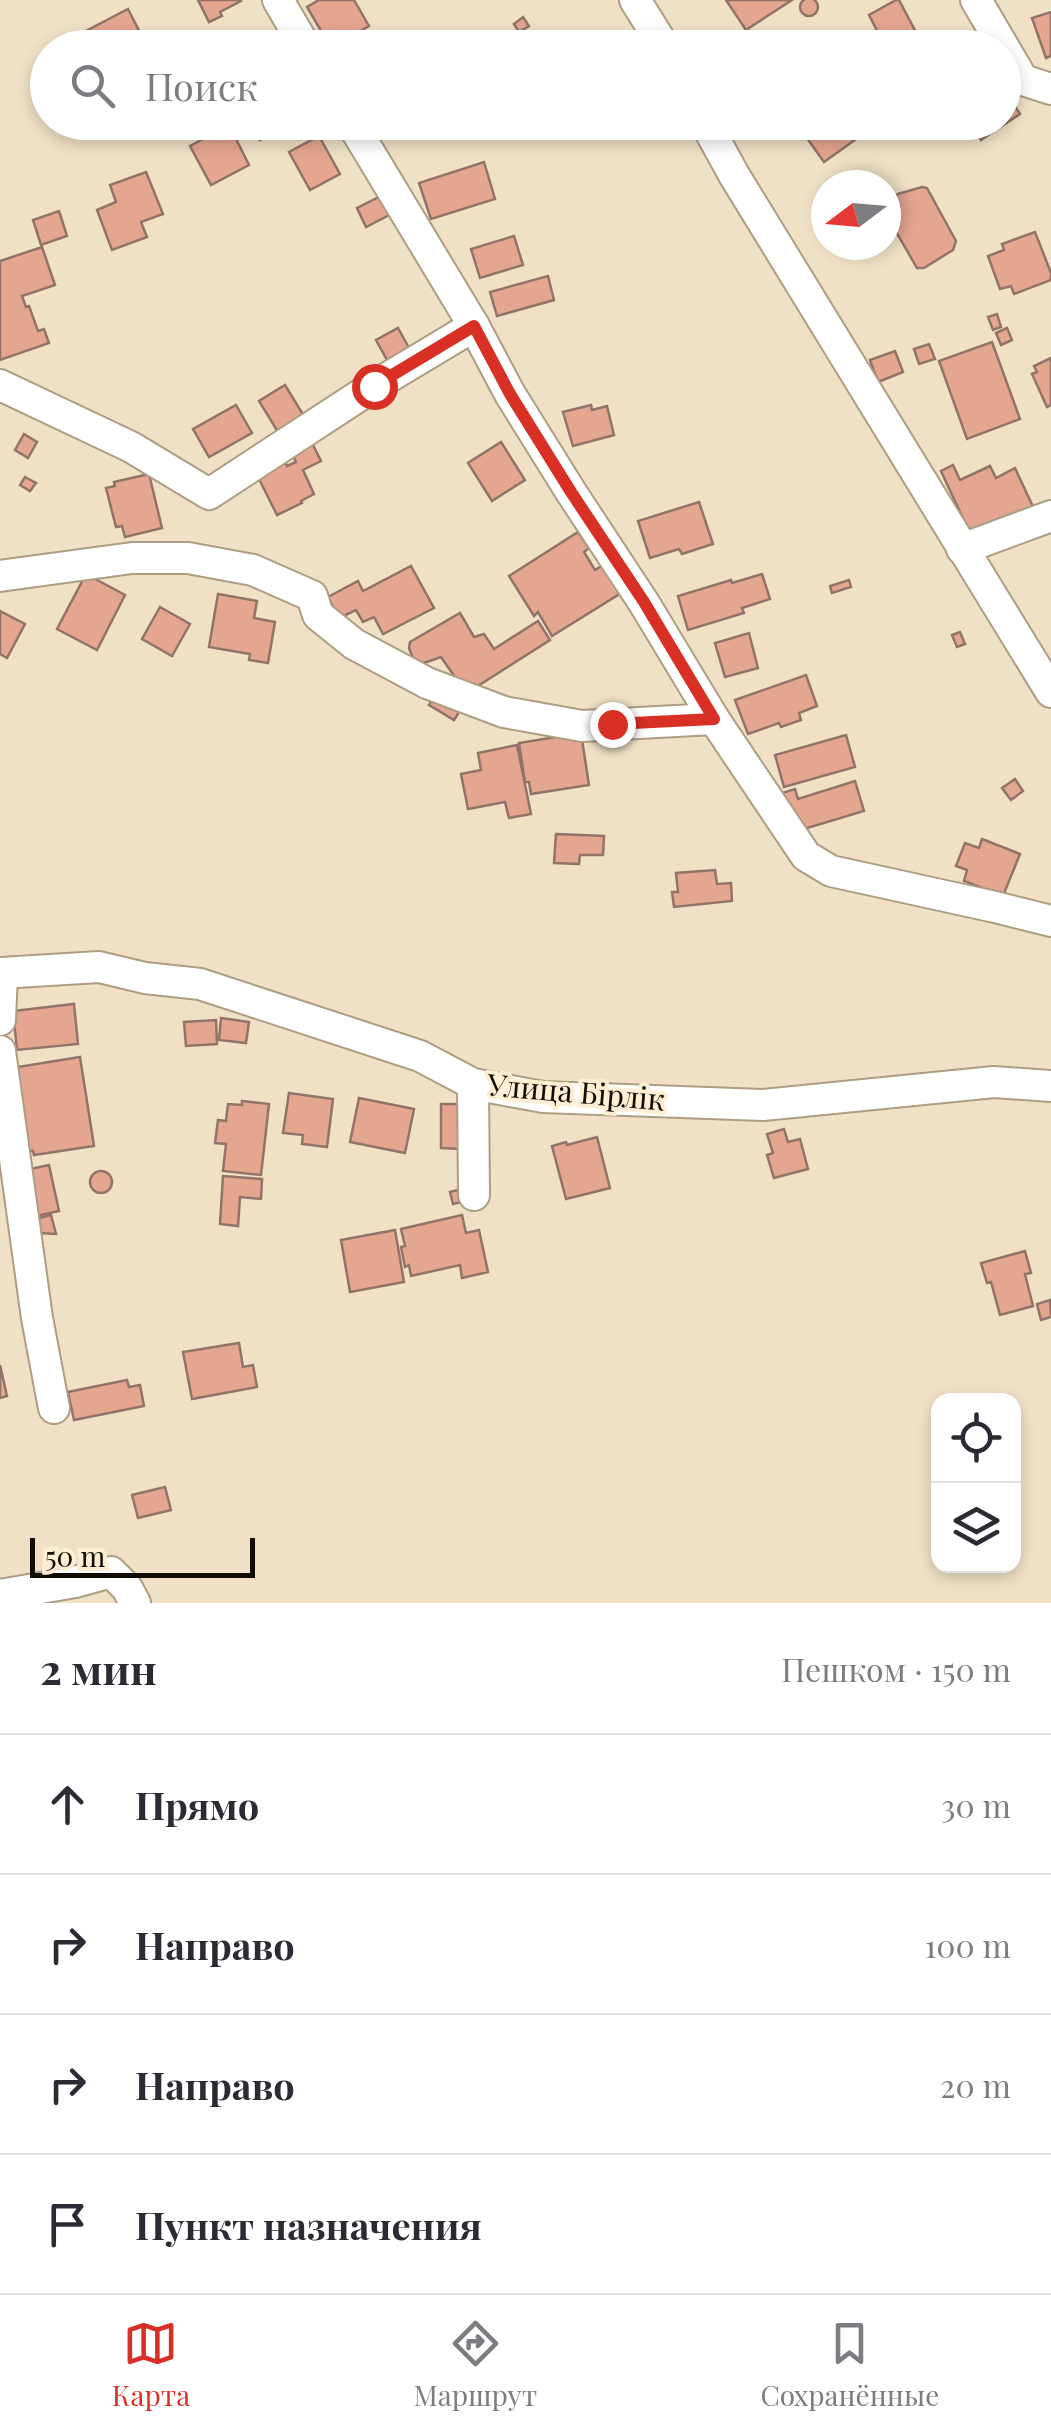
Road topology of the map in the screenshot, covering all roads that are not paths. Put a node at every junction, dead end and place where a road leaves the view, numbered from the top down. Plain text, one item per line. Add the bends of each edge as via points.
1 (278, 0) edge
2 (635, 0) edge
3 (976, 0) edge
4 (296, 30) edge
5 (654, 30) edge
6 (994, 30) edge
7 (1021, 77) edge
8 (1051, 88) edge
9 (362, 140) edge
10 (715, 140) edge
11 (474, 326) junction
12 (0, 386) edge
13 (1051, 516) edge
14 (962, 549) junction
15 (0, 576) edge
16 (1051, 692) edge
17 (714, 719) junction
18 (1051, 922) edge
19 (1, 973) edge
20 (0, 1020) edge
21 (0, 1051) edge
22 (473, 1084) junction
23 (1051, 1086) edge
24 (474, 1196) dead end
25 (54, 1408) dead end
26 (0, 1595) edge
27 (136, 1603) edge

1 - 4 street
2 - 5 street
3 - 6 street
7 - 8 street
9 - 11 street
10 - 14 street
11 - 12 street via 209,494 131,447
11 - 17 street
13 - 14 street
14 - 16 street
15 - 17 street via 132,558 188,558 253,570 312,596 318,614 354,644 426,683 504,712 582,726
17 - 18 street via 806,856 832,872
19 - 20 street
19 - 22 street, Улица Бірлік via 99,967 200,984 420,1056
21 - 25 street
22 - 23 street, Улица Бірлік via 543,1097 763,1105 994,1082
22 - 24 street
26 - 27 street via 111,1572

